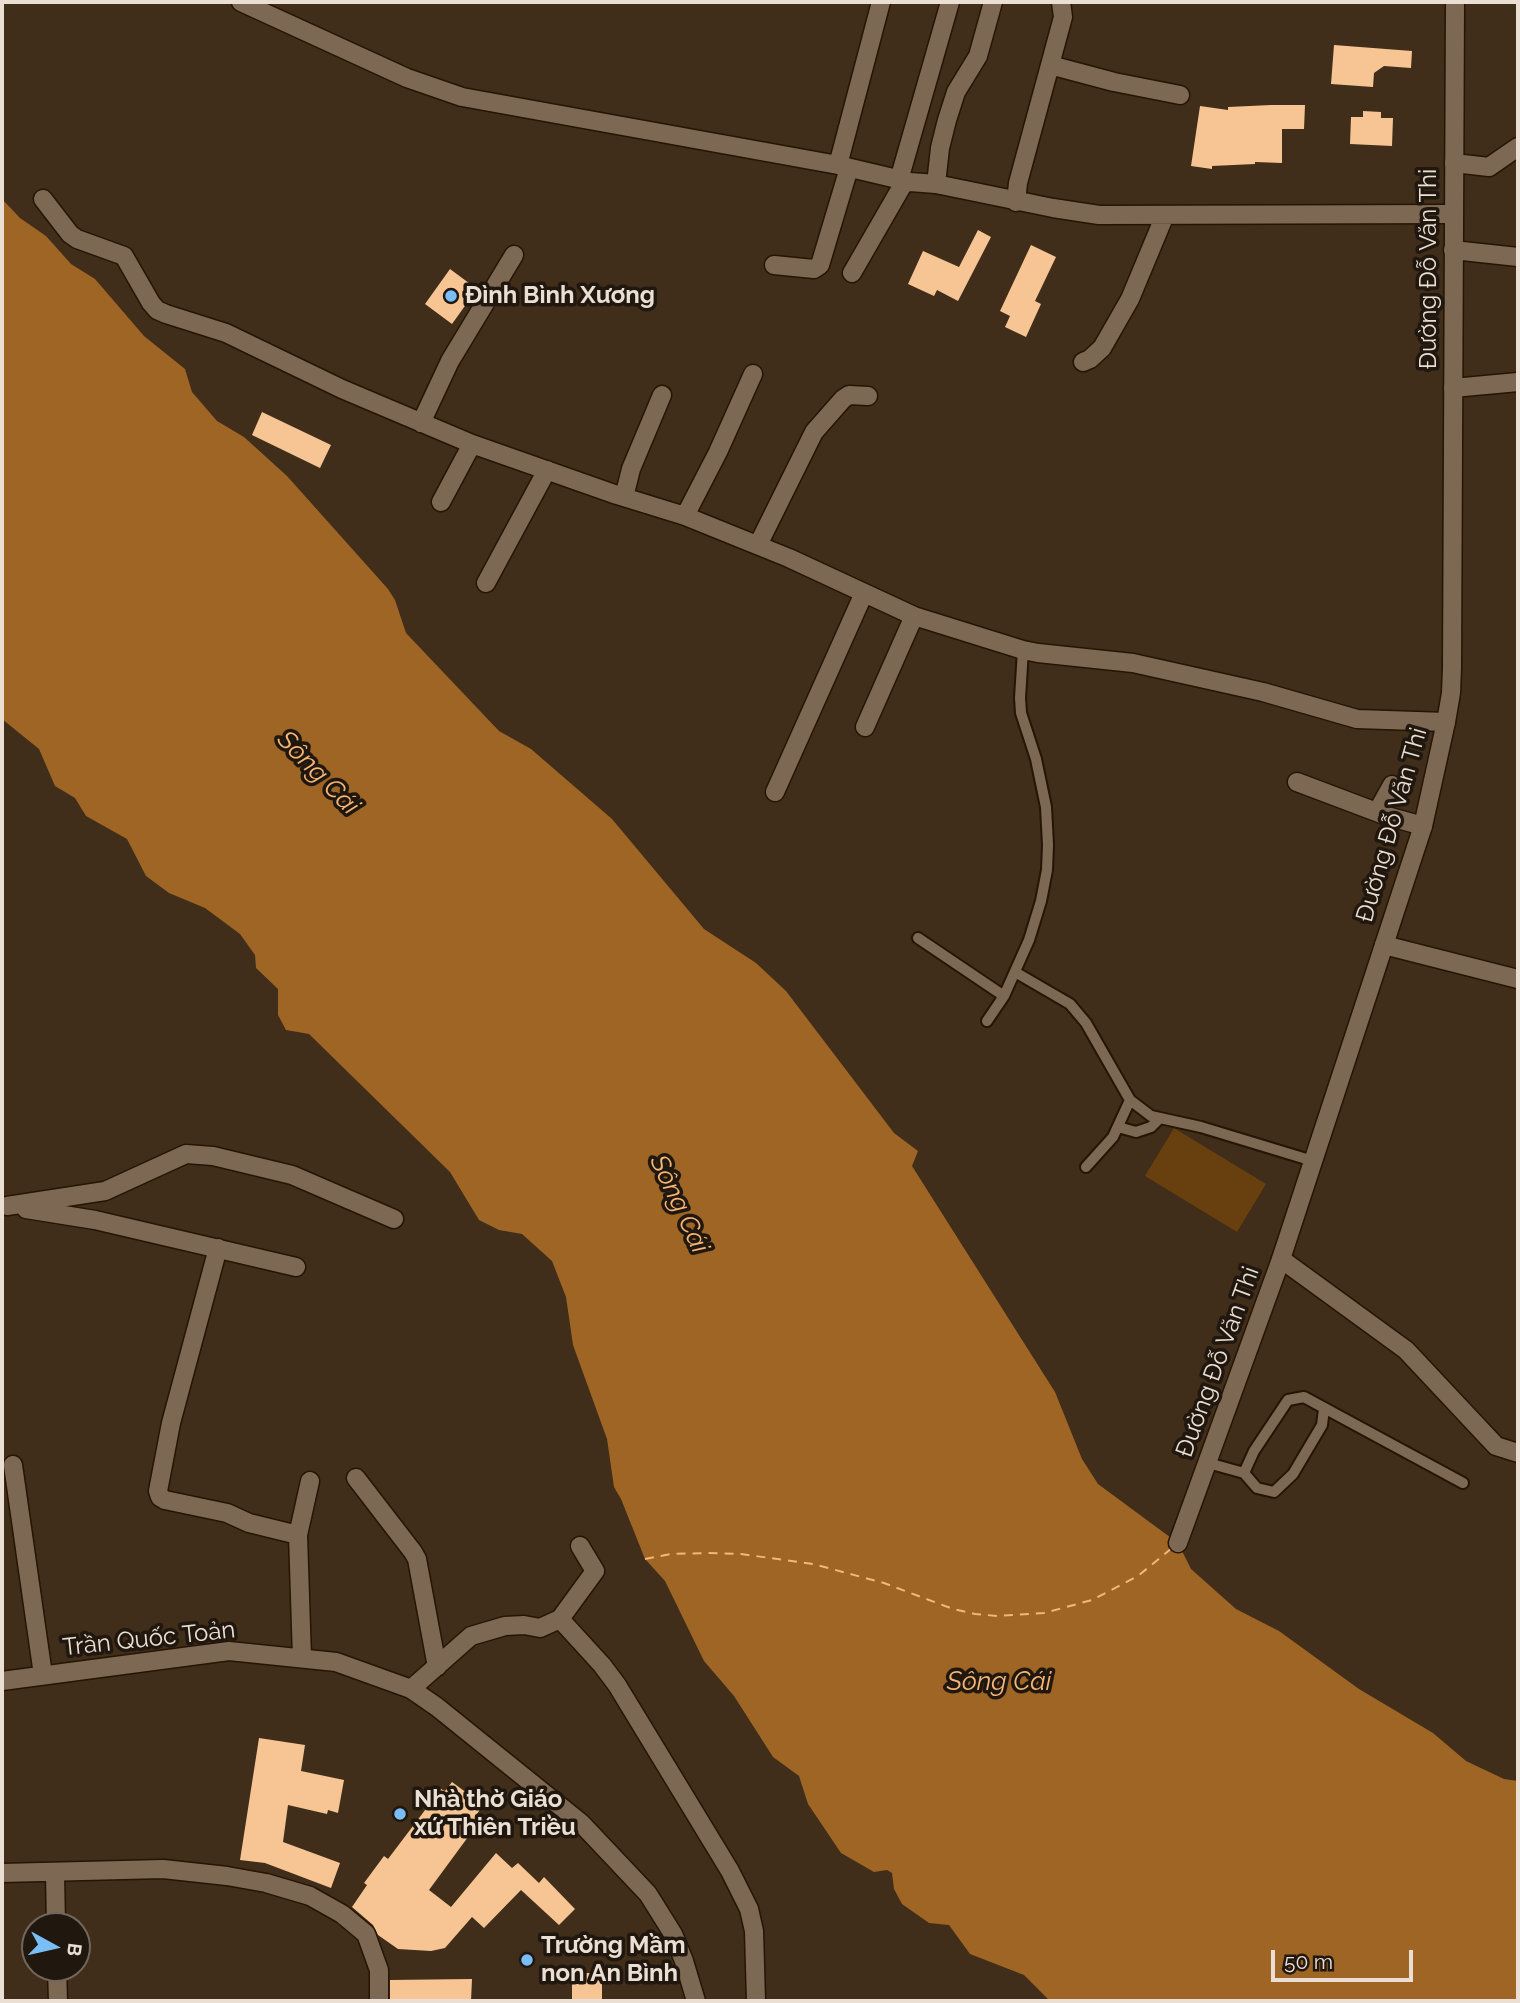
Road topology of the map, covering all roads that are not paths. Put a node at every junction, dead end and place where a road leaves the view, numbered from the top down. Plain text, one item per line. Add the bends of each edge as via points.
1 (241, 2) edge
2 (881, 2) edge
3 (950, 2) edge
4 (993, 2) edge
5 (1061, 2) edge
6 (1455, 2) edge
7 (1050, 65) junction
8 (1180, 95) dead end
9 (1518, 147) edge
10 (1454, 163) junction
11 (844, 167) junction
12 (902, 180) junction
13 (936, 184) junction
14 (43, 199) dead end
15 (1016, 202) junction
16 (1453, 214) junction
17 (1165, 215) junction
18 (1453, 250) junction
19 (514, 255) dead end
20 (1518, 257) edge
21 (774, 264) dead end
22 (852, 273) dead end
23 (1083, 362) dead end
24 (753, 374) dead end
25 (1518, 382) edge
26 (1453, 387) junction
27 (662, 395) dead end
28 (869, 396) dead end
29 (421, 423) junction
30 (472, 444) junction
31 (547, 470) junction
32 (624, 497) junction
33 (441, 502) dead end
34 (685, 516) junction
35 (758, 545) junction
36 (485, 583) dead end
37 (864, 593) junction
38 (914, 616) junction
39 (1023, 650) junction
40 (1447, 722) junction
41 (865, 727) dead end
42 (1297, 782) dead end
43 (1392, 785) dead end
44 (775, 792) dead end
45 (1377, 812) junction
46 (1423, 826) junction
47 (918, 938) dead end
48 (1384, 945) junction
49 (1015, 972) junction
50 (1518, 979) edge
51 (1004, 996) junction
52 (987, 1021) dead end
53 (1130, 1100) junction
54 (1158, 1119) junction
55 (1118, 1127) junction
56 (1313, 1161) junction
57 (1086, 1167) dead end
58 (5, 1206) edge
59 (394, 1219) dead end
60 (218, 1248) junction
61 (1281, 1259) junction
62 (296, 1266) dead end
63 (1324, 1409) junction
64 (1518, 1454) edge
65 (1208, 1463) junction
66 (13, 1465) dead end
67 (1244, 1473) junction
68 (356, 1478) dead end
69 (310, 1481) dead end
70 (1463, 1483) dead end
71 (298, 1535) junction
72 (1178, 1543) dead end
73 (580, 1546) dead end
74 (560, 1619) junction
75 (302, 1658) junction
76 (436, 1667) junction
77 (43, 1675) junction
78 (2, 1681) edge
79 (411, 1689) junction
80 (2, 1873) edge
81 (55, 1873) junction
82 (56, 1912) edge
83 (57, 1982) edge
84 (58, 2001) edge
85 (379, 2001) edge
86 (696, 2001) edge
87 (756, 2001) edge

1 - 11 street via 407,78 463,97
2 - 11 street
3 - 12 street
4 - 13 street via 978,56 956,92 947,120
5 - 7 street via 1063,17
6 - 10 street, Đường Đỗ Văn Thi
7 - 8 street
7 - 15 street
9 - 10 street via 1489,167
10 - 16 street, Đường Đỗ Văn Thi
11 - 12 street
11 - 21 street via 820,265 814,269
12 - 13 street
12 - 22 street
13 - 15 street
14 - 29 street via 77,239 124,256 157,310 226,333
15 - 17 street via 1099,215
16 - 17 street
16 - 18 street, Đường Đỗ Văn Thi
17 - 23 street via 1130,299 1102,348
18 - 20 street
18 - 26 street, Đường Đỗ Văn Thi
19 - 29 street via 450,361
24 - 34 street
25 - 26 street
26 - 40 street, Đường Đỗ Văn Thi via 1452,668
27 - 32 street
28 - 35 street via 849,395 814,432
29 - 30 street
30 - 31 street
30 - 33 street
31 - 32 street
31 - 36 street
32 - 34 street
34 - 35 street
35 - 37 street
37 - 38 street
37 - 44 street
38 - 39 street
38 - 41 street
39 - 40 street via 1133,663 1357,719
39 - 49 lane via 1021,713 1046,807 1048,845 1041,901
40 - 46 street, Đường Đỗ Văn Thi
42 - 45 street
43 - 45 street
45 - 46 street
46 - 48 street, Đường Đỗ Văn Thi
47 - 51 lane
48 - 50 street
48 - 56 street, Đường Đỗ Văn Thi
49 - 51 lane
49 - 53 lane via 1070,1004
51 - 52 lane
53 - 54 lane
53 - 55 lane
54 - 55 lane via 1143,1131
54 - 56 lane via 1201,1127
55 - 57 lane
56 - 61 street, Đường Đỗ Văn Thi
58 - 59 street via 105,1191 186,1154 292,1175
58 - 60 street via 95,1220
60 - 62 street
60 - 71 street via 171,1423 158,1491 165,1500
61 - 64 street via 1406,1350 1496,1447
61 - 65 street, Đường Đỗ Văn Thi
63 - 67 lane via 1304,1397 1288,1400
63 - 67 lane via 1322,1425 1293,1474 1274,1492 1257,1488
63 - 70 lane
65 - 67 lane
65 - 72 street, Đường Đỗ Văn Thi
66 - 77 street
68 - 76 street via 416,1559
69 - 71 street
71 - 75 street
73 - 74 street via 594,1571
74 - 76 street via 540,1628 505,1626 471,1636
74 - 87 street via 617,1685 730,1871 749,1909 754,1931
75 - 77 street, Trần Quốc Toản via 229,1651
75 - 79 street, Trần Quốc Toản via 336,1662
76 - 79 street
77 - 78 street, Trần Quốc Toản
79 - 86 street, Trần Quốc Toản via 581,1823 648,1894 673,1934
80 - 81 street
81 - 82 street
81 - 85 street via 163,1869 253,1881 310,1896 366,1934 379,1970
83 - 84 street

